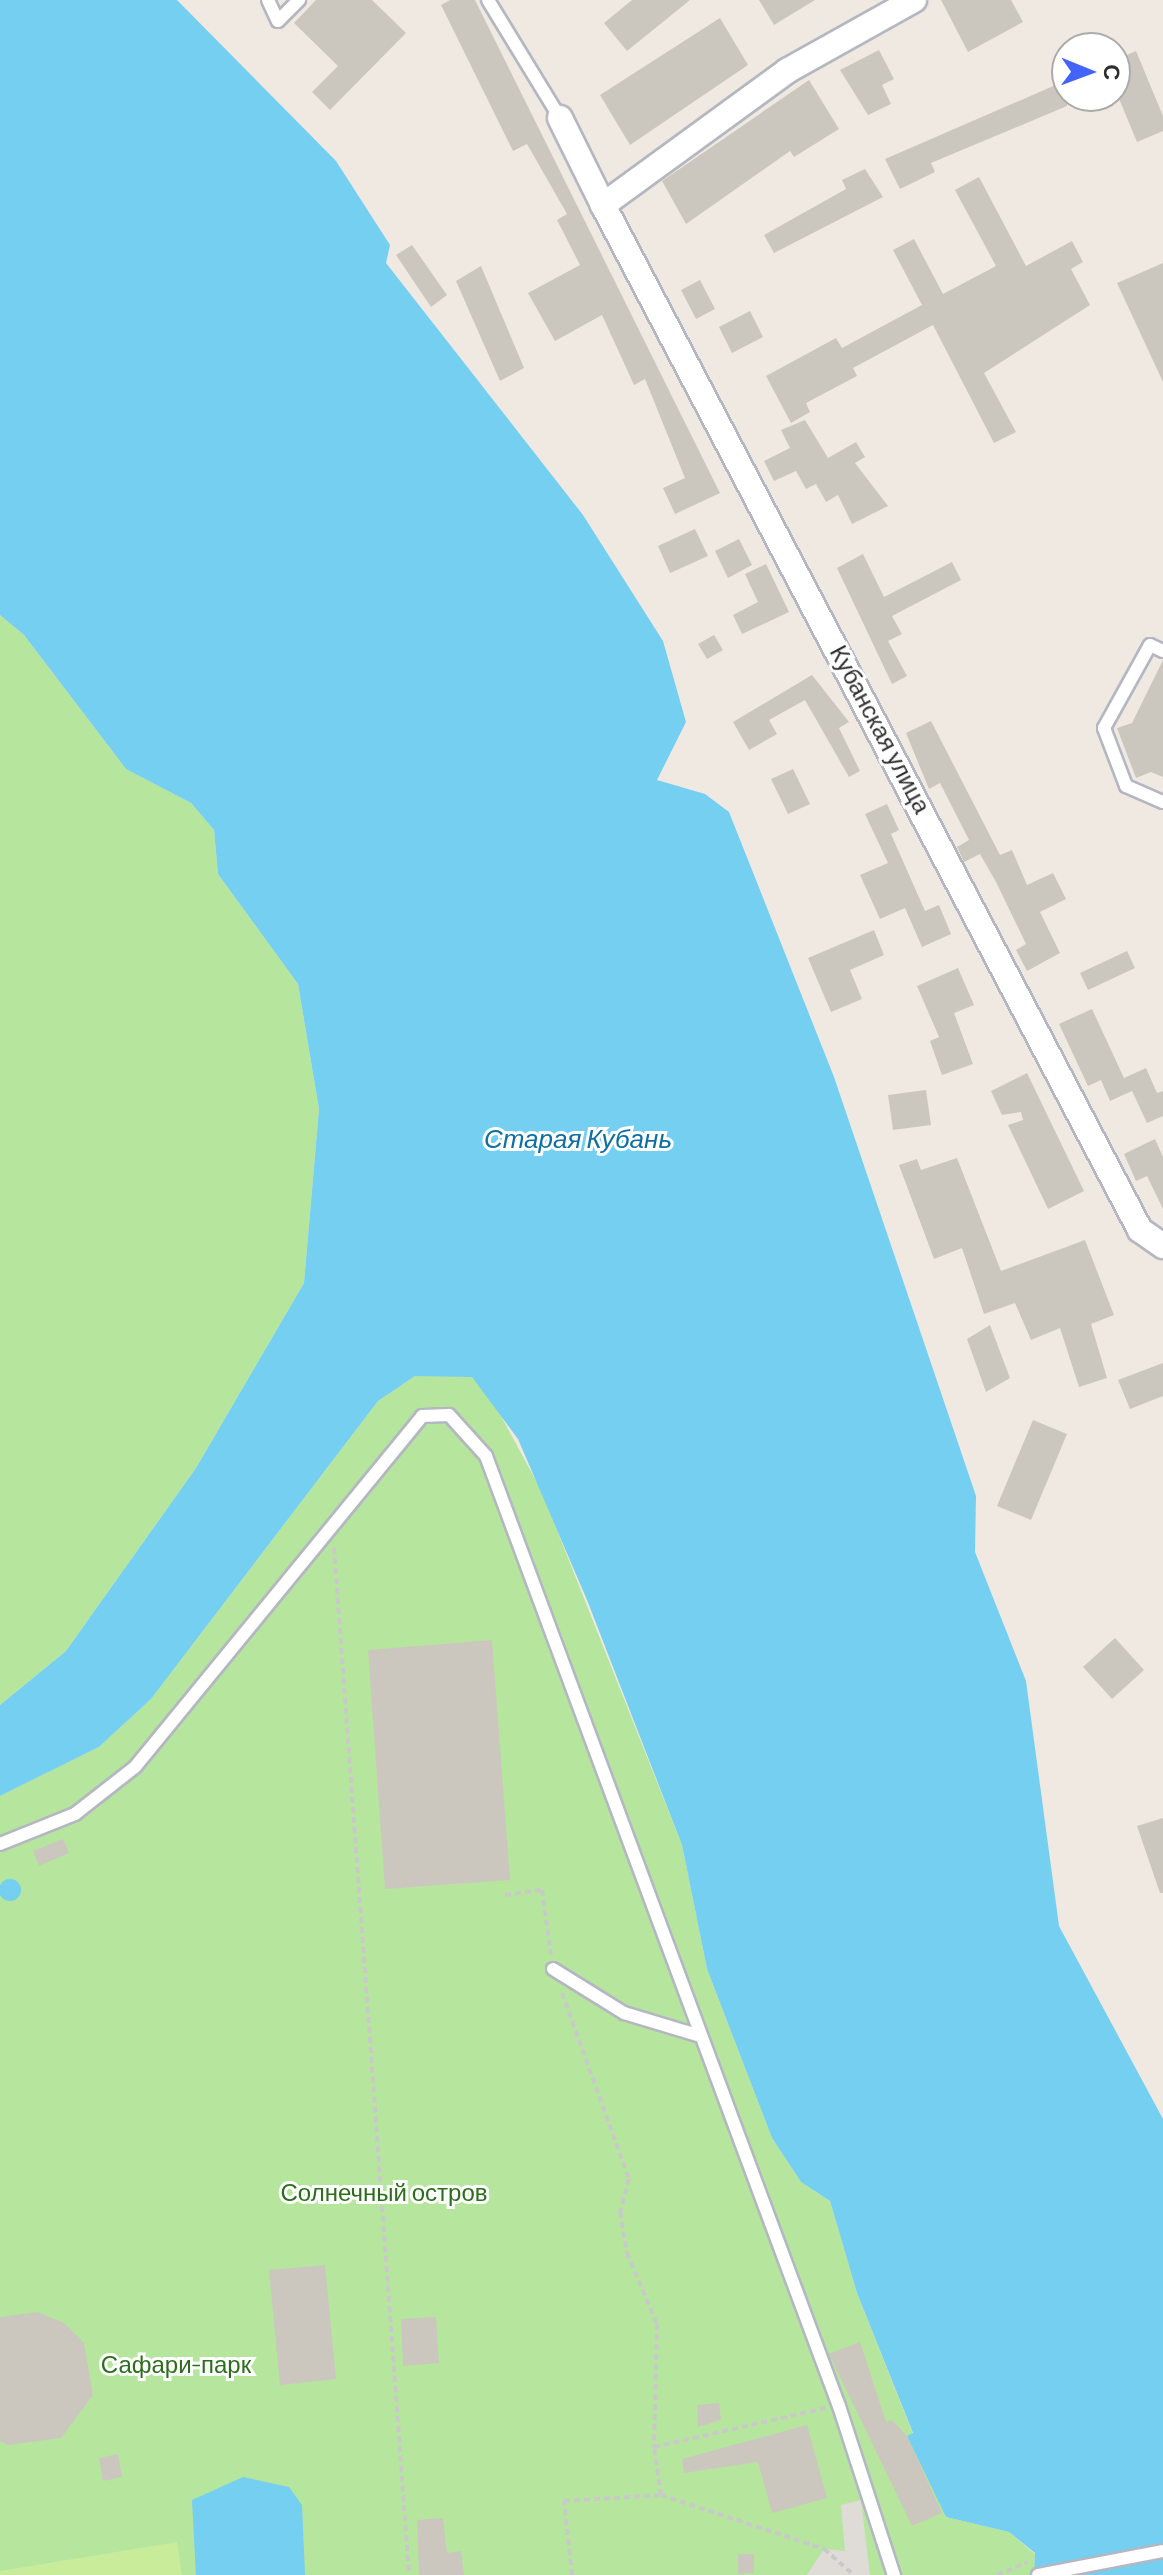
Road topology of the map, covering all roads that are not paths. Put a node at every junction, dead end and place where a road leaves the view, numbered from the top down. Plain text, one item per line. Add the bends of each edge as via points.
1 (268, 0) edge
2 (299, 0) edge
3 (488, 0) edge
4 (914, 0) edge
5 (560, 118) joint
6 (603, 205) junction
7 (1163, 651) edge
8 (1163, 802) edge
9 (1163, 1246) edge
10 (0, 1844) edge
11 (553, 1969) road end
12 (700, 2036) junction
13 (1163, 2551) edge
14 (894, 2575) edge
15 (1038, 2575) edge

1 - 2 lane via 278,21
3 - 5 lane
4 - 6 street via 787,71
5 - 6 street, Кубанская улица
6 - 9 street, Кубанская улица via 1140,1230
7 - 8 lane via 1150,645 1104,728 1126,786
10 - 12 lane via 75,1814 135,1767 422,1416 449,1415 486,1456
11 - 12 lane via 624,2013
12 - 14 lane via 839,2406
13 - 15 lane

